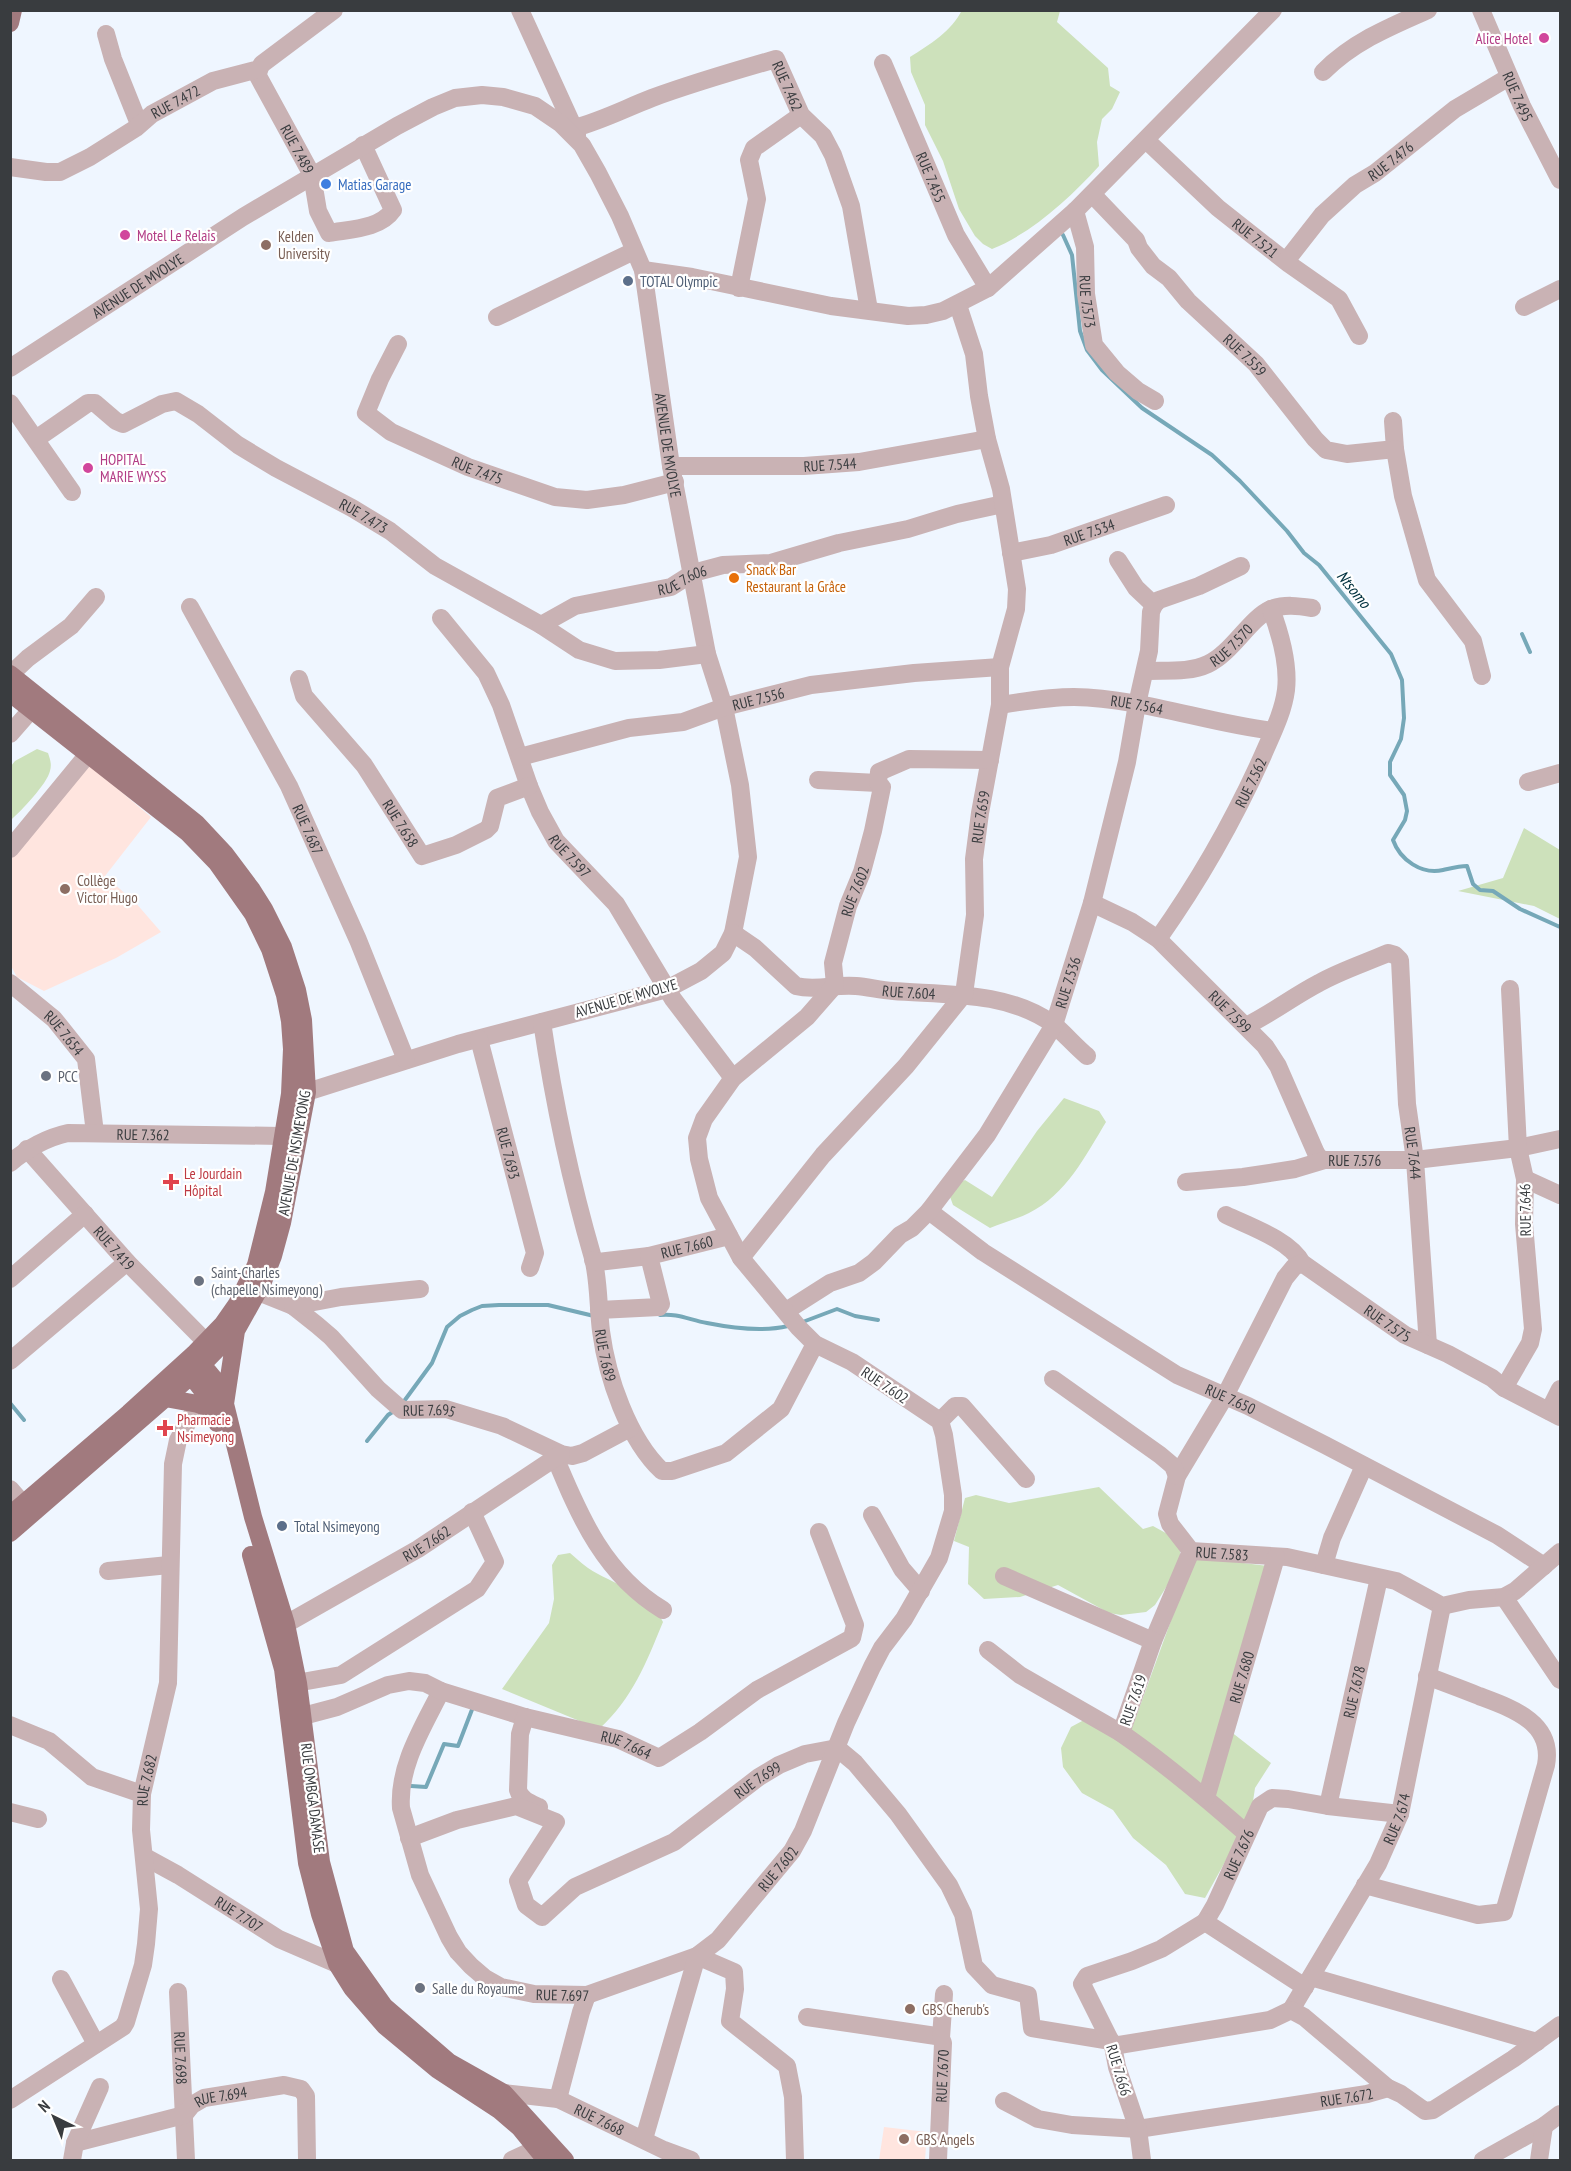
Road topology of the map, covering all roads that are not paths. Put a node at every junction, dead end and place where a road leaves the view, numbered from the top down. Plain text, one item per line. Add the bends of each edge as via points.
1 (13, 10) edge
2 (334, 10) edge
3 (520, 10) edge
4 (1428, 10) edge
5 (1481, 10) edge
6 (1268, 12) edge
7 (10, 23) edge
8 (106, 34) dead end
9 (883, 63) dead end
10 (259, 69) junction
11 (1323, 72) dead end
12 (1509, 77) junction
13 (801, 115) junction
14 (139, 124) junction
15 (574, 128) junction
16 (1146, 140) junction
17 (363, 145) junction
18 (582, 145) junction
19 (10, 167) edge
20 (312, 175) junction
21 (1560, 180) edge
22 (1093, 195) junction
23 (1075, 211) junction
24 (634, 251) junction
25 (1286, 261) junction
26 (643, 270) junction
27 (739, 288) junction
28 (988, 288) junction
29 (1560, 289) edge
30 (958, 305) junction
31 (1524, 307) dead end
32 (869, 310) junction
33 (497, 317) dead end
34 (1359, 336) dead end
35 (398, 344) dead end
36 (10, 368) edge
37 (1155, 401) dead end
38 (10, 403) edge
39 (1393, 421) dead end
40 (36, 439) junction
41 (987, 439) junction
42 (1395, 449) junction
43 (673, 474) junction
44 (72, 492) dead end
45 (1003, 504) junction
46 (1166, 505) dead end
47 (1011, 553) junction
48 (1118, 560) dead end
49 (1241, 566) dead end
50 (693, 573) junction
51 (96, 597) dead end
52 (1154, 605) junction
53 (190, 607) dead end
54 (1312, 608) dead end
55 (1271, 609) junction
56 (441, 618) dead end
57 (541, 625) junction
58 (707, 654) junction
59 (1000, 667) junction
60 (1145, 671) junction
61 (11, 674) edge
62 (1482, 676) dead end
63 (299, 679) dead end
64 (10, 693) edge
65 (1137, 704) junction
66 (1000, 705) junction
67 (724, 707) junction
68 (31, 710) junction
69 (1274, 731) junction
70 (10, 734) edge
71 (88, 753) junction
72 (520, 757) junction
73 (990, 760) junction
74 (1560, 773) edge
75 (818, 780) dead end
76 (1528, 782) dead end
77 (878, 783) junction
78 (529, 786) junction
79 (10, 849) edge
80 (1092, 903) junction
81 (734, 933) junction
82 (1158, 939) junction
83 (10, 983) edge
84 (835, 985) junction
85 (667, 988) junction
86 (1510, 989) dead end
87 (964, 994) junction
88 (542, 1022) junction
89 (1054, 1025) junction
90 (1246, 1026) junction
91 (479, 1039) junction
92 (1087, 1056) dead end
93 (406, 1060) junction
94 (733, 1078) junction
95 (298, 1093) junction
96 (94, 1133) junction
97 (282, 1136) junction
98 (1560, 1139) edge
99 (1518, 1148) junction
100 (27, 1149) junction
101 (1325, 1160) junction
102 (1415, 1160) junction
103 (10, 1163) edge
104 (1525, 1179) junction
105 (1186, 1182) dead end
106 (1560, 1195) edge
107 (929, 1210) junction
108 (85, 1214) junction
109 (1226, 1215) dead end
110 (729, 1236) junction
111 (649, 1256) junction
112 (741, 1258) junction
113 (593, 1260) junction
114 (127, 1262) junction
115 (1302, 1263) junction
116 (530, 1268) dead end
117 (10, 1279) edge
118 (420, 1289) dead end
119 (258, 1292) junction
120 (293, 1306) junction
121 (599, 1310) junction
122 (786, 1311) junction
123 (237, 1329) junction
124 (815, 1344) junction
125 (1428, 1345) junction
126 (195, 1360) junction
127 (10, 1361) edge
128 (1053, 1379) dead end
129 (1504, 1388) junction
130 (1560, 1389) edge
131 (1225, 1396) junction
132 (165, 1398) junction
133 (212, 1406) junction
134 (1555, 1414) edge
135 (940, 1421) junction
136 (630, 1428) junction
137 (558, 1455) junction
138 (1364, 1466) junction
139 (1177, 1476) junction
140 (1026, 1479) dead end
141 (10, 1489) edge
142 (17, 1510) edge
143 (471, 1512) junction
144 (872, 1515) dead end
145 (819, 1532) dead end
146 (10, 1533) edge
147 (1191, 1551) junction
148 (1560, 1552) edge
149 (1276, 1557) junction
150 (169, 1565) junction
151 (1324, 1565) junction
152 (1544, 1566) junction
153 (108, 1571) dead end
154 (1004, 1576) dead end
155 (1379, 1578) junction
156 (921, 1591) junction
157 (1504, 1597) junction
158 (1442, 1606) junction
159 (663, 1610) dead end
160 (286, 1624) junction
161 (852, 1638) junction
162 (1153, 1641) junction
163 (882, 1648) junction
164 (988, 1650) dead end
165 (1427, 1676) junction
166 (1560, 1680) edge
167 (291, 1684) junction
168 (441, 1691) junction
169 (303, 1716) junction
170 (525, 1717) junction
171 (10, 1725) edge
172 (1121, 1733) junction
173 (837, 1748) junction
174 (142, 1794) junction
175 (1206, 1798) junction
176 (1328, 1806) junction
177 (10, 1812) edge
178 (1400, 1814) junction
179 (557, 1815) dead end
180 (38, 1819) dead end
181 (1247, 1834) junction
182 (409, 1838) junction
183 (145, 1857) junction
184 (1365, 1885) junction
185 (1205, 1922) junction
186 (697, 1956) junction
187 (337, 1964) junction
188 (61, 1979) dead end
189 (1308, 1982) junction
190 (178, 1992) dead end
191 (944, 1994) dead end
192 (587, 1995) junction
193 (1291, 2010) junction
194 (807, 2017) dead end
195 (1560, 2025) edge
196 (940, 2038) junction
197 (1537, 2042) junction
198 (96, 2044) junction
199 (1112, 2044) junction
200 (100, 2087) dead end
201 (1388, 2088) junction
202 (558, 2098) junction
203 (10, 2100) edge
204 (502, 2101) junction
205 (1004, 2101) dead end
206 (1560, 2114) edge
207 (184, 2115) junction
208 (1544, 2126) junction
209 (1138, 2129) junction
210 (644, 2139) junction
211 (73, 2152) edge
212 (542, 2154) edge
213 (186, 2160) edge
214 (307, 2160) edge
215 (512, 2160) edge
216 (565, 2160) edge
217 (691, 2160) edge
218 (795, 2160) edge
219 (938, 2160) edge
220 (1142, 2160) edge
221 (1483, 2160) edge
222 (1539, 2160) edge

1 - 7 main road
2 - 10 street, RUE 7.472
3 - 15 street
4 - 11 street via 1362,40
5 - 12 street, RUE 7.495
6 - 16 street
8 - 14 street
9 - 28 street, RUE 7.455 via 956,234
10 - 14 street, RUE 7.472 via 213,81
10 - 20 street, RUE 7.489 via 258,76
12 - 21 street, RUE 7.495
12 - 25 street, RUE 7.476 via 1455,109 1349,190 1322,215
13 - 15 street, RUE 7.462 via 776,59 688,85
13 - 27 street via 754,148 750,155 758,199
13 - 32 street, RUE 7.462 via 823,136 833,154 851,206
14 - 19 street, RUE 7.472 via 60,172
15 - 18 street
16 - 22 street
16 - 25 street, RUE 7.521 via 1218,208
17 - 18 street, AVENUE DE MVOLYE via 433,106 482,95 534,106 560,123
17 - 20 street, AVENUE DE MVOLYE
17 - 20 street, RUE 7.489 via 393,210 388,218 377,224 329,233 318,211
18 - 24 street, AVENUE DE MVOLYE
20 - 36 street, AVENUE DE MVOLYE
22 - 23 street
22 - 42 street, RUE 7.559 via 1136,240 1153,266 1256,364 1326,450 1347,454
23 - 28 street
23 - 37 street, RUE 7.573 via 1085,247 1086,294 1094,345 1117,373
24 - 26 street, AVENUE DE MVOLYE
24 - 33 street
25 - 34 street, RUE 7.521 via 1340,299
26 - 27 street
26 - 43 street, AVENUE DE MVOLYE
27 - 32 street
28 - 30 street
29 - 31 street
30 - 32 street via 926,315
30 - 41 street, RUE 7.659 via 974,354
35 - 43 street, RUE 7.475 via 366,413 391,432 468,467 555,497 587,500 624,495
38 - 40 street
39 - 42 street
40 - 44 street
40 - 57 street, RUE 7.473 via 88,403 95,403 123,424 162,404 176,402 276,468 390,531 435,566
41 - 43 street, RUE 7.544 via 860,462
41 - 45 street, RUE 7.659
42 - 62 street via 1403,496 1427,580 1473,641
43 - 50 street, AVENUE DE MVOLYE
45 - 47 street, RUE 7.659
45 - 50 street, RUE 7.606 via 771,563 723,565
46 - 47 street, RUE 7.534 via 1051,545
47 - 59 street, RUE 7.659 via 1016,609
48 - 52 street via 1136,588
49 - 52 street
50 - 57 street, RUE 7.606 via 671,587 575,606
50 - 58 street, AVENUE DE MVOLYE
51 - 61 street via 71,626
52 - 60 street, RUE 7.536
53 - 93 street, RUE 7.687 via 289,786
54 - 55 street
55 - 60 street, RUE 7.570 via 1211,663 1193,670
55 - 69 street, RUE 7.562 via 1281,638 1286,689
56 - 72 street, RUE 7.597 via 486,673
57 - 58 street, RUE 7.473 via 579,650 615,661
58 - 67 street, AVENUE DE MVOLYE
59 - 66 street, RUE 7.659
59 - 67 street, RUE 7.556 via 811,685
60 - 65 street, RUE 7.536
61 - 95 main road, AVENUE DE NSIMEYONG via 196,823 252,890 274,927 297,990 303,1020
63 - 78 street, RUE 7.658 via 304,696 363,765 422,856 486,830 497,798
64 - 68 main road, AVENUE DE NSIMEYONG
65 - 66 street, RUE 7.564 via 1075,697
65 - 69 street, RUE 7.564
65 - 80 street, RUE 7.536 via 1127,762
66 - 73 street, RUE 7.659
67 - 72 street, RUE 7.556 via 683,722 629,728
67 - 81 street, AVENUE DE MVOLYE via 740,785 748,857
68 - 70 street
68 - 71 main road, AVENUE DE NSIMEYONG
69 - 82 street, RUE 7.562 via 1211,858
71 - 79 street
71 - 95 main road, AVENUE DE NSIMEYONG via 203,848 252,914 270,949 285,995
72 - 78 street, RUE 7.597
73 - 77 street via 909,759 879,772
73 - 87 street, RUE 7.659 via 974,859 975,915
74 - 76 street
75 - 77 street
77 - 84 street, RUE 7.602 via 882,787 873,831 833,963
78 - 85 street, RUE 7.597 via 556,841 616,904
80 - 82 street, RUE 7.599
80 - 89 street, RUE 7.536
81 - 84 street, RUE 7.604 via 796,986 805,989
81 - 85 street, AVENUE DE MVOLYE via 723,953 702,971
82 - 90 street, RUE 7.599
83 - 96 street, RUE 7.654 via 54,1019 86,1059
84 - 87 street, RUE 7.604
84 - 94 street, RUE 7.602 via 807,1017
85 - 88 street, AVENUE DE MVOLYE
85 - 94 street, RUE 7.597
86 - 99 street, RUE 7.646
87 - 89 street, RUE 7.604 via 1018,1006
87 - 112 street via 906,1066 823,1155
88 - 91 street, AVENUE DE MVOLYE
88 - 113 street, RUE 7.689 via 565,1156
89 - 92 street, RUE 7.604
89 - 107 street, RUE 7.536 via 987,1135
90 - 101 street, RUE 7.599 via 1278,1066 1316,1153
90 - 102 street, RUE 7.644 via 1320,982 1388,953 1395,955 1400,960 1407,1104
91 - 93 street, AVENUE DE MVOLYE
91 - 116 street, RUE 7.693 via 535,1253
93 - 95 street, AVENUE DE MVOLYE
94 - 110 street, RUE 7.602 via 704,1119 697,1138 709,1198
95 - 97 main road, AVENUE DE NSIMEYONG
95 - 119 main road, AVENUE DE NSIMEYONG via 276,1246
96 - 97 street, RUE 7.362
96 - 100 street, RUE 7.362 via 68,1133
97 - 126 main road, AVENUE DE NSIMEYONG via 274,1192 253,1272 237,1304
98 - 99 street, RUE 7.576
99 - 102 street, RUE 7.576
99 - 104 street, RUE 7.646
100 - 103 street, RUE 7.362
100 - 108 street, RUE 7.419
101 - 102 street, RUE 7.576
101 - 105 street, RUE 7.576 via 1295,1169
102 - 125 street, RUE 7.644
104 - 106 street
104 - 129 street, RUE 7.646 via 1524,1224 1533,1329 1530,1342
107 - 122 street, RUE 7.536 via 874,1262 858,1273 830,1283
107 - 131 street, RUE 7.650 via 983,1252 1148,1357
108 - 114 street, RUE 7.419
108 - 117 street
109 - 115 street, RUE 7.575 via 1281,1242 1298,1254
110 - 111 street, RUE 7.660
110 - 112 street, RUE 7.602
111 - 113 street
111 - 121 street, RUE 7.660 via 659,1307
112 - 122 street, RUE 7.602
113 - 121 street, RUE 7.689
114 - 126 street, RUE 7.419
114 - 127 street
115 - 125 street, RUE 7.575 via 1405,1335
115 - 131 street, RUE 7.583 via 1285,1278
118 - 120 street
119 - 120 street, RUE 7.695
119 - 123 main road, AVENUE DE NSIMEYONG
120 - 137 street, RUE 7.695 via 331,1337 402,1410 457,1412 502,1426
121 - 136 street, RUE 7.689 via 609,1371
122 - 124 street, RUE 7.602
123 - 126 main road, AVENUE DE NSIMEYONG
123 - 133 main road
124 - 135 street, RUE 7.602 via 852,1362
124 - 136 street, RUE 7.689 via 781,1409 726,1453 662,1471
125 - 129 street, RUE 7.575
126 - 132 main road, AVENUE DE NSIMEYONG
126 - 133 main road, RUE OMBGA DAMASE
126 - 142 main road, AVENUE DE NSIMEYONG
128 - 139 street via 1160,1455 1173,1466
129 - 134 street, RUE 7.575
130 - 134 street
131 - 138 street, RUE 7.650
131 - 139 street, RUE 7.583
132 - 133 main road
132 - 146 main road, AVENUE DE NSIMEYONG
133 - 150 street, RUE 7.682 via 177,1440
133 - 160 main road, RUE OMBGA DAMASE
133 - 167 main road, RUE OMBGA DAMASE via 283,1669
135 - 140 street via 956,1406 962,1406
135 - 156 street, RUE 7.602 via 953,1511 939,1558
136 - 137 street via 583,1453
137 - 143 street, RUE 7.662
137 - 159 street via 579,1514 604,1555 642,1597
138 - 151 street
138 - 152 street, RUE 7.650 via 1497,1536
139 - 147 street, RUE 7.583 via 1167,1514
141 - 142 street
143 - 160 street, RUE 7.662 via 418,1549
143 - 167 street via 495,1562 477,1589 341,1675
144 - 156 street via 902,1569
145 - 161 street via 855,1625
147 - 149 street, RUE 7.583
147 - 162 street, RUE 7.619
148 - 152 street
149 - 151 street, RUE 7.583
149 - 175 street, RUE 7.680
150 - 153 street
150 - 174 street, RUE 7.682 via 168,1683
151 - 155 street, RUE 7.583
152 - 157 street
154 - 162 street
155 - 158 street, RUE 7.583 via 1396,1581
155 - 176 street, RUE 7.678
156 - 163 street, RUE 7.602
157 - 158 street
157 - 166 street
158 - 165 street, RUE 7.674
160 - 167 main road, RUE OMBGA DAMASE
161 - 163 street
161 - 170 street, RUE 7.664 via 757,1690 659,1758 618,1739
162 - 172 street, RUE 7.619
163 - 173 street, RUE 7.602
164 - 172 street via 1020,1675
165 - 178 street, RUE 7.674
165 - 184 street via 1515,1709 1529,1719 1547,1748 1546,1765 1504,1912 1478,1914
167 - 169 main road, RUE OMBGA DAMASE
167 - 187 main road, RUE OMBGA DAMASE via 307,1863
168 - 169 street, RUE 7.664 via 409,1681
168 - 170 street, RUE 7.664
168 - 182 street, RUE 7.697 via 411,1750 400,1796
169 - 204 main road, RUE OMBGA DAMASE via 321,1863 345,1951 384,2006
170 - 179 street via 520,1734 519,1796
171 - 174 street via 49,1741 92,1777
172 - 175 street, RUE 7.619
173 - 182 street, RUE 7.699 via 805,1754 779,1765 674,1842 575,1887 542,1917 526,1905 518,1881 556,1822 516,1806 457,1820
173 - 186 street, RUE 7.602 via 792,1851 718,1940
173 - 199 street via 855,1763 898,1814 949,1886 963,1914 974,1966 992,1985 1028,1995 1032,2028
174 - 183 street, RUE 7.682
175 - 181 street, RUE 7.619
176 - 178 street, RUE 7.676
176 - 181 street, RUE 7.676 via 1272,1798 1260,1806
177 - 180 street
178 - 184 street, RUE 7.674
181 - 185 street, RUE 7.676
182 - 192 street, RUE 7.697 via 420,1875 448,1937 485,1978 501,1987 534,1994
183 - 187 street, RUE 7.707 via 279,1939
183 - 198 street, RUE 7.682 via 149,1909 143,1965 126,2022
184 - 189 street, RUE 7.674
185 - 189 street
185 - 199 street, RUE 7.666 via 1161,1949 1087,1976 1082,1984
186 - 192 street, RUE 7.697
186 - 210 street
186 - 218 street via 734,1972 730,2021 787,2066 793,2097
187 - 204 main road, RUE OMBGA DAMASE via 385,2026 438,2070
188 - 198 street
189 - 193 street, RUE 7.674
189 - 197 street
190 - 207 street, RUE 7.698
191 - 196 street, RUE 7.670
192 - 202 street
193 - 199 street via 1270,2020
193 - 201 street, RUE 7.672
194 - 196 street
195 - 197 street
196 - 219 street, RUE 7.670 via 943,2043
197 - 201 street via 1433,2110 1425,2111
198 - 203 street, RUE 7.682
199 - 209 street, RUE 7.666
200 - 211 street
201 - 209 street, RUE 7.672
202 - 204 street, RUE 7.668
202 - 210 street, RUE 7.668
204 - 212 main road, RUE OMBGA DAMASE
204 - 216 main road, RUE OMBGA DAMASE
205 - 209 street, RUE 7.672 via 1038,2120
206 - 208 street
207 - 211 street, RUE 7.694
207 - 213 street, RUE 7.698
207 - 214 street, RUE 7.694 via 204,2098 284,2085 301,2089 306,2096
208 - 221 street
208 - 222 street
209 - 220 street, RUE 7.666
210 - 217 street, RUE 7.668
212 - 215 street

